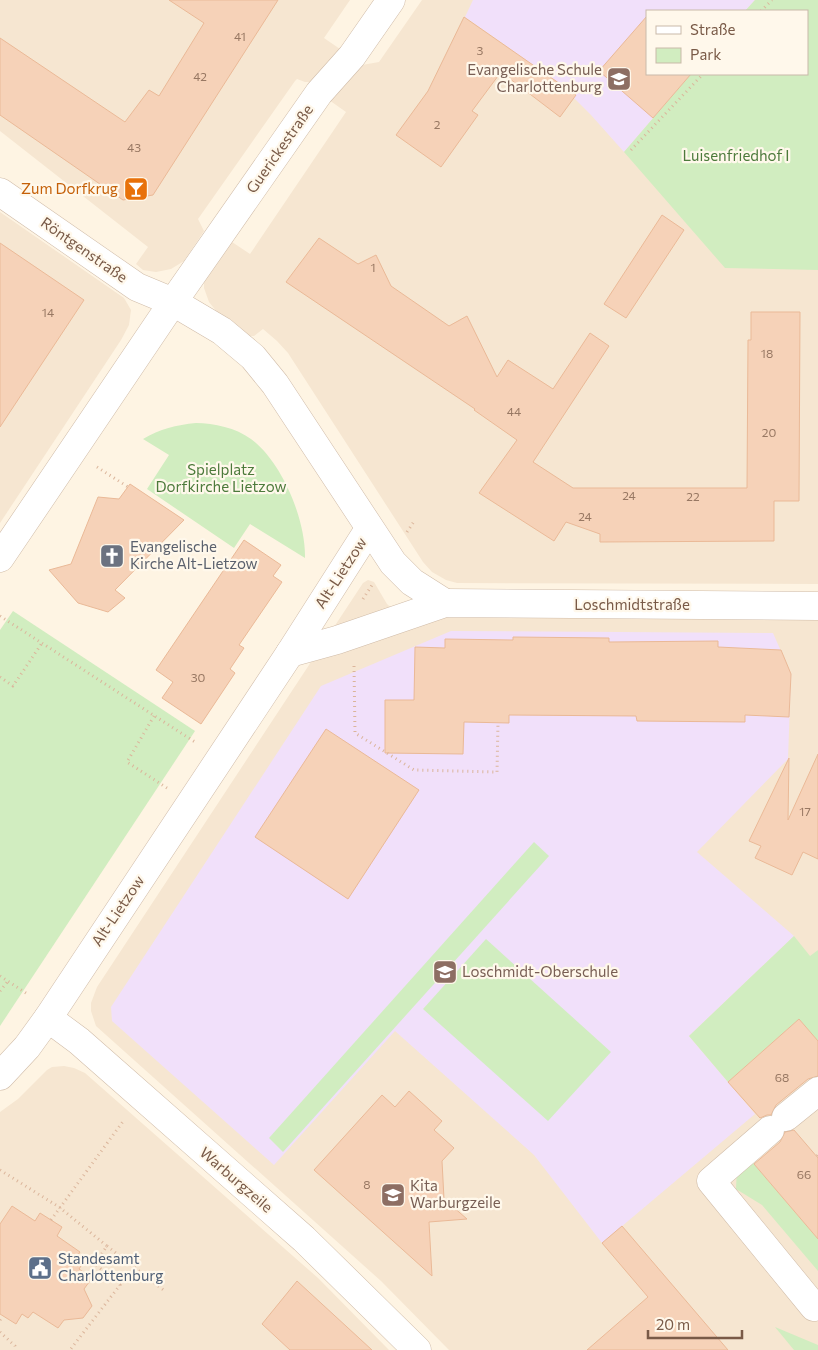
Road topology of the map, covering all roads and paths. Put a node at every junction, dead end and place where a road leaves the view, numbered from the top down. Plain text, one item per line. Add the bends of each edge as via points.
1 (391, 0) edge
2 (772, 0) edge
3 (762, 10) edge
4 (702, 75) edge
5 (631, 150) dead end
6 (0, 192) edge
7 (173, 302) junction
8 (94, 466) dead end
9 (128, 487) dead end
10 (369, 529) junction
11 (0, 558) edge
12 (445, 602) junction
13 (818, 606) edge
14 (0, 616) edge
15 (42, 643) junction
16 (290, 653) junction
17 (354, 663) dead end
18 (0, 677) edge
19 (154, 716) junction
20 (498, 723) dead end
21 (198, 744) dead end
22 (169, 789) dead end
23 (0, 976) edge
24 (8, 981) junction
25 (0, 991) edge
26 (31, 997) dead end
27 (48, 1018) junction
28 (0, 1076) edge
29 (818, 1092) edge
30 (124, 1120) dead end
31 (0, 1170) edge
32 (59, 1207) junction
33 (51, 1220) dead end
34 (107, 1246) junction
35 (166, 1292) dead end
36 (814, 1307) dead end
37 (3, 1316) dead end
38 (0, 1320) edge
39 (0, 1332) edge
40 (16, 1350) edge
41 (70, 1350) edge
42 (417, 1350) edge

1 - 7 street, Guerickestraße via 352,56 319,93
2 - 3 path
4 - 5 path
6 - 7 street, Röntgenstraße via 137,286
7 - 10 street, Alt-Lietzow via 222,331 253,357 275,384
7 - 11 street
8 - 9 path
10 - 12 street via 393,563 412,582
10 - 16 street, Alt-Lietzow
12 - 13 street, Loschmidtstraße
12 - 16 street, Loschmidtstraße
14 - 15 path
15 - 18 path via 13,686
15 - 19 path
16 - 27 street, Alt-Lietzow
17 - 20 path via 354,733 414,770 497,772
19 - 21 path
19 - 22 path via 126,762
23 - 24 path
24 - 25 path
24 - 26 path
27 - 28 street, Alt-Lietzow
27 - 42 street, Warburgzeile via 79,1041 298,1233
29 - 36 street via 711,1181
30 - 32 path
31 - 32 path
32 - 33 path
32 - 34 path
34 - 35 path
34 - 41 path via 95,1264 120,1285
37 - 38 path
39 - 40 path

